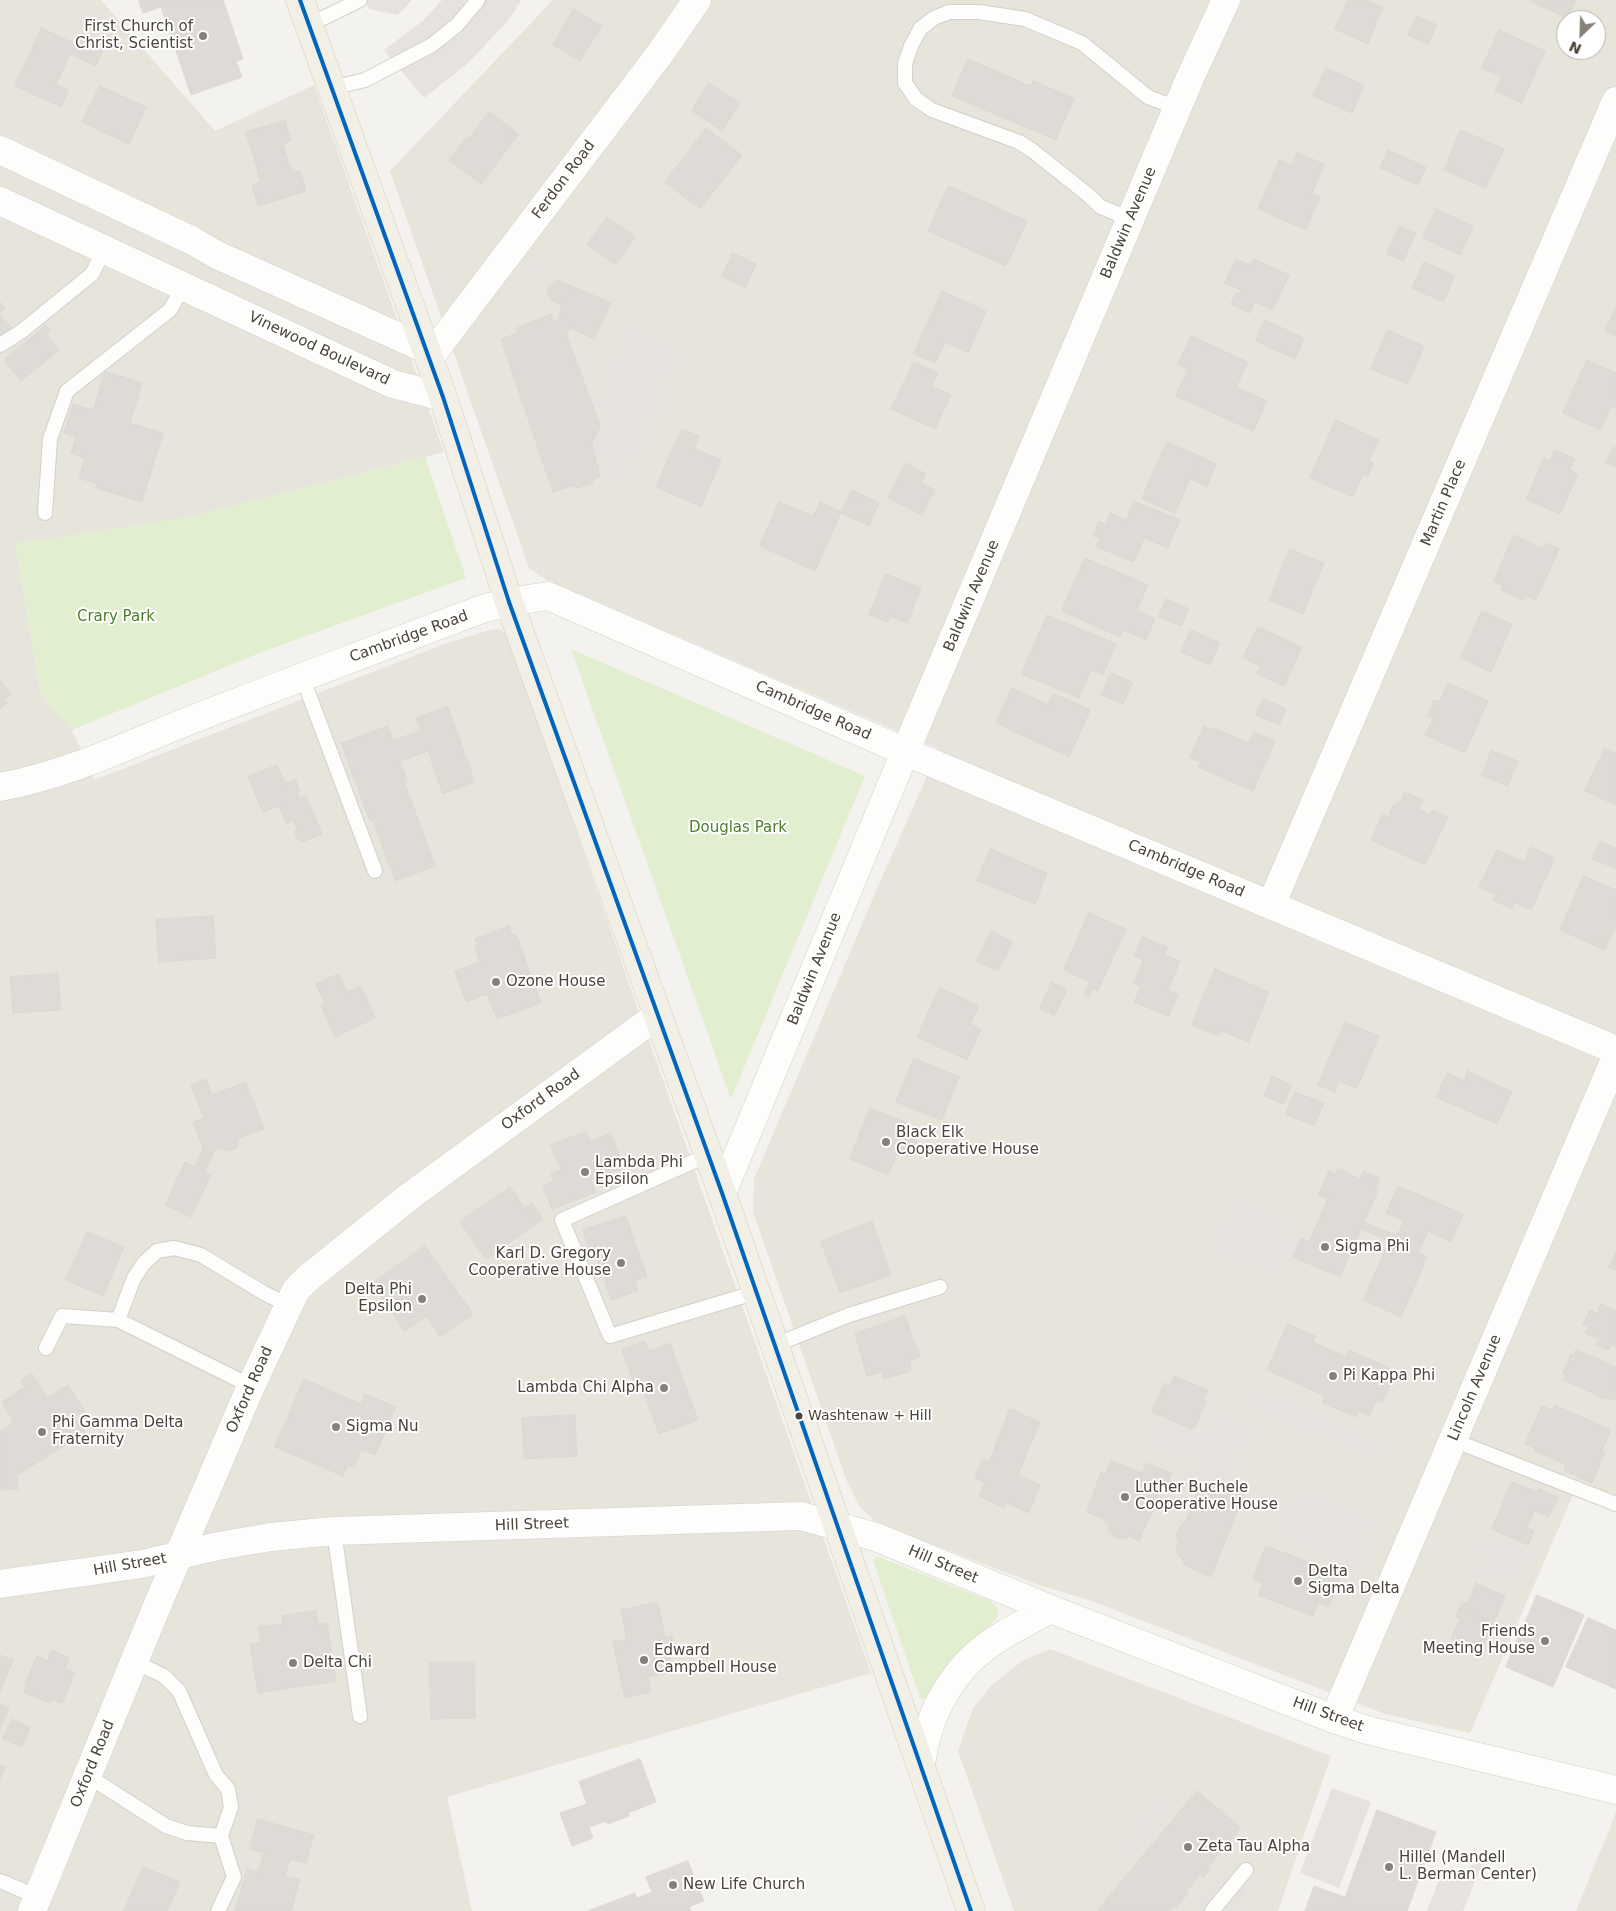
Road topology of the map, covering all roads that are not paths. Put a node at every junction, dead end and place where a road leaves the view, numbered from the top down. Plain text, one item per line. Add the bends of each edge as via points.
1 (360, 0) edge
2 (478, 0) edge
3 (697, 0) edge
4 (1226, 0) edge
5 (305, 13) edge
6 (331, 88) junction
7 (1615, 107) edge
8 (1178, 108) junction
9 (0, 150) edge
10 (0, 201) edge
11 (1130, 220) junction
12 (104, 250) junction
13 (218, 255) junction
14 (191, 290) junction
15 (0, 345) edge
16 (427, 353) junction
17 (443, 397) junction
18 (45, 513) dead end
19 (509, 602) junction
20 (302, 676) junction
21 (906, 752) junction
22 (0, 787) edge
23 (375, 870) dead end
24 (1271, 905) junction
25 (658, 1015) junction
26 (1616, 1050) edge
27 (1616, 1057) edge
28 (708, 1155) junction
29 (722, 1194) junction
30 (940, 1287) dead end
31 (756, 1292) junction
32 (288, 1305) junction
33 (118, 1320) junction
34 (775, 1345) junction
35 (46, 1348) dead end
36 (251, 1386) junction
37 (1453, 1440) junction
38 (1616, 1504) edge
39 (837, 1525) junction
40 (334, 1531) junction
41 (179, 1556) junction
42 (0, 1584) edge
43 (1050, 1610) junction
44 (135, 1662) junction
45 (360, 1716) dead end
46 (1334, 1719) junction
47 (921, 1764) junction
48 (88, 1776) junction
49 (1616, 1790) edge
50 (221, 1836) junction
51 (1246, 1870) dead end
52 (0, 1880) edge
53 (35, 1904) edge
54 (218, 1911) edge
55 (971, 1911) edge
56 (1212, 1911) edge

1 - 5 lane
2 - 6 lane via 457,25 432,45 365,80
3 - 16 street, Ferdon Road via 659,55
4 - 8 street, Baldwin Avenue
5 - 6 main road
6 - 16 main road
7 - 24 street, Martin Place
8 - 11 street, Baldwin Avenue
8 - 11 lane via 1148,97 1082,43 1025,19 979,12 949,12 920,29 911,46 905,64 905,83 916,99 932,110 1019,142 1101,207
9 - 13 street
10 - 12 street, Vinewood Boulevard
11 - 21 street, Baldwin Avenue
12 - 14 street, Vinewood Boulevard
12 - 15 lane via 92,274 22,332
13 - 14 street
13 - 16 street
14 - 17 street, Vinewood Boulevard via 393,384
14 - 18 lane via 67,391 50,439
16 - 17 main road
17 - 19 main road
19 - 20 street, Cambridge Road
19 - 21 street, Cambridge Road via 548,596
19 - 25 main road
20 - 22 street, Cambridge Road via 70,768
20 - 23 lane
21 - 24 street, Cambridge Road
21 - 29 street, Baldwin Avenue
24 - 26 street, Cambridge Road
25 - 28 main road
25 - 32 street, Oxford Road via 410,1196 308,1279 296,1290
27 - 37 street, Lincoln Avenue
28 - 29 main road
28 - 31 lane via 562,1220 610,1336
29 - 31 main road
30 - 34 lane via 849,1316
31 - 34 main road
32 - 33 lane via 201,1255 174,1248 157,1251 144,1263 134,1278
32 - 36 street, Oxford Road
33 - 35 lane via 62,1316
33 - 36 lane
34 - 39 main road
36 - 41 street, Oxford Road
37 - 38 lane
37 - 46 street, Lincoln Avenue
39 - 40 street, Hill Street via 801,1516
39 - 43 street, Hill Street via 876,1536
39 - 47 main road
40 - 41 street, Hill Street via 271,1537
40 - 45 lane
41 - 42 street, Hill Street
41 - 44 street, Oxford Road
43 - 46 street, Hill Street
43 - 47 street via 999,1638 957,1674 931,1720
44 - 48 street, Oxford Road
44 - 50 lane via 164,1676 179,1691 216,1775 228,1789 230,1807
46 - 49 street, Hill Street via 1367,1730
47 - 55 main road
48 - 50 lane via 166,1826 187,1834
48 - 53 street, Oxford Road
50 - 54 lane via 234,1877
51 - 56 lane
52 - 53 lane

